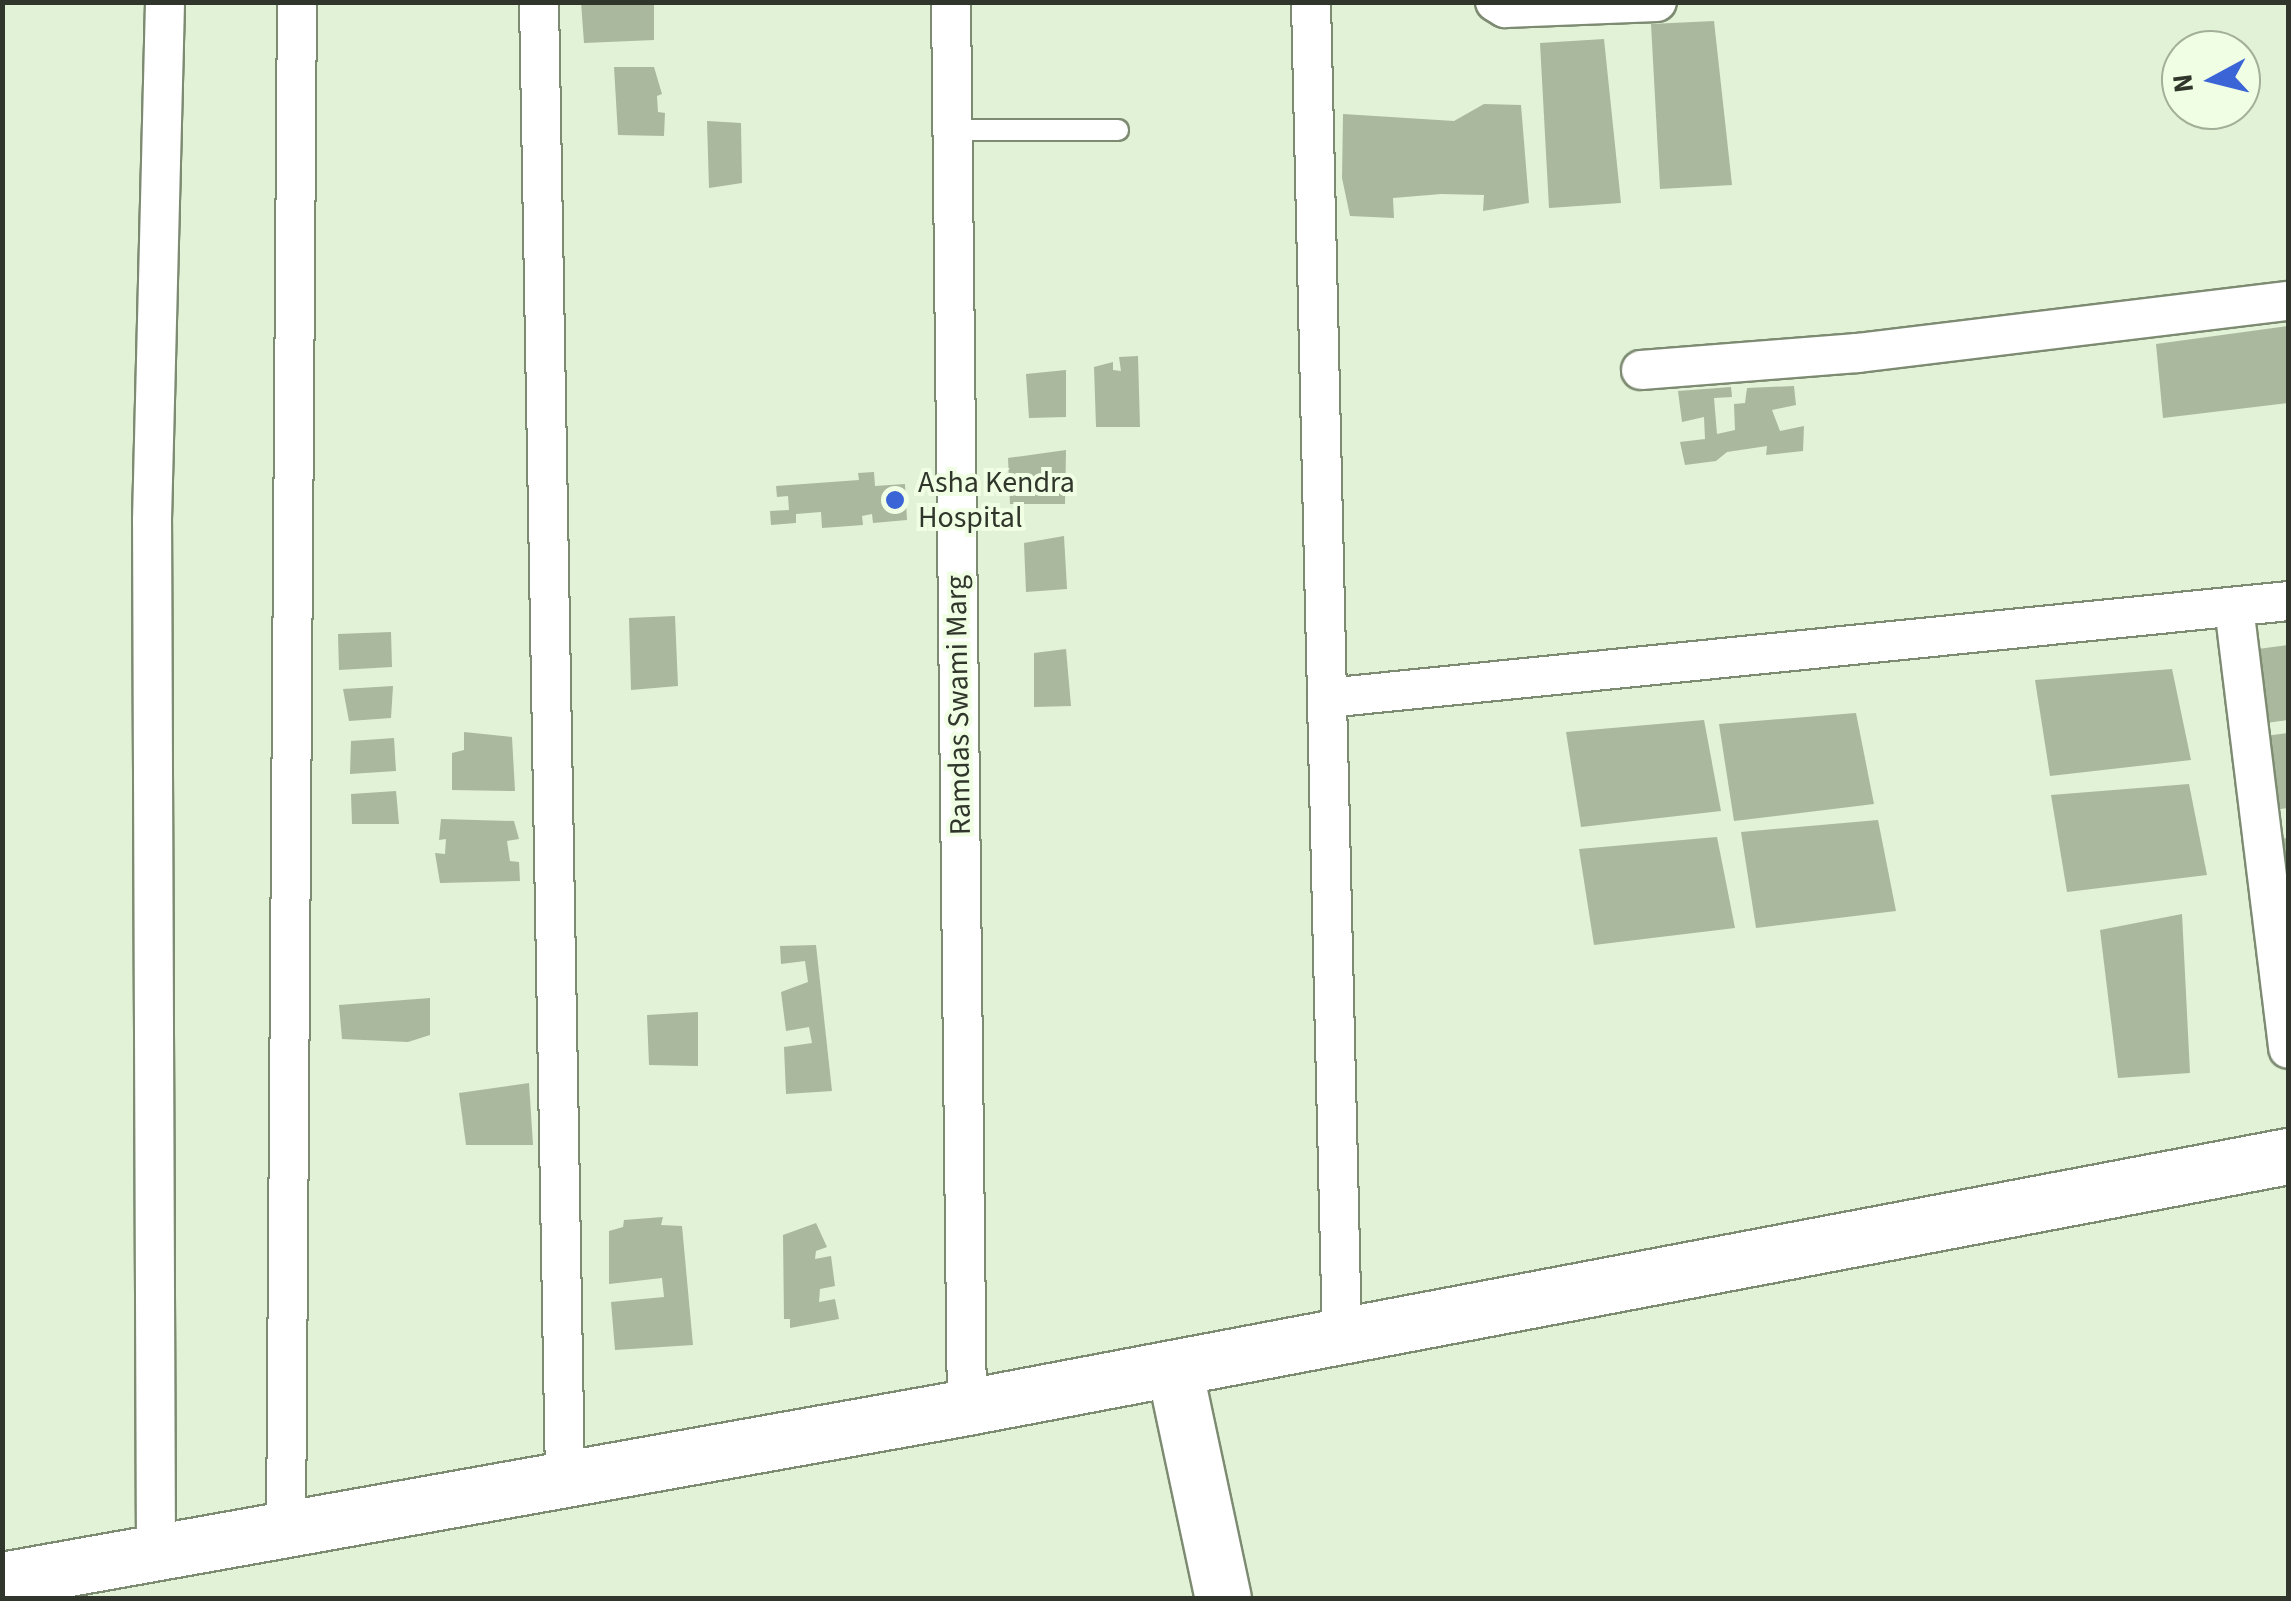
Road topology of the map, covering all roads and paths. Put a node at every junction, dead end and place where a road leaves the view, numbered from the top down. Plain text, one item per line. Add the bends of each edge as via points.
1 (165, 2) edge
2 (297, 2) edge
3 (539, 2) edge
4 (951, 2) edge
5 (1311, 2) edge
6 (1496, 2) edge
7 (1657, 2) edge
8 (952, 130) junction
9 (1118, 130) dead end
10 (2288, 301) edge
11 (1641, 370) dead end
12 (2288, 601) edge
13 (2234, 606) junction
14 (1327, 698) junction
15 (2288, 1050) edge
16 (2288, 1156) edge
17 (1342, 1336) junction
18 (1174, 1368) junction
19 (967, 1408) junction
20 (564, 1480) junction
21 (286, 1530) junction
22 (156, 1553) junction
23 (2, 1580) edge
24 (1223, 1598) edge

1 - 22 street via 152,520
2 - 21 street
3 - 20 street
4 - 8 street, Ramdas Swami Marg
5 - 14 street
6 - 7 street via 1506,8
8 - 9 lane
8 - 19 street, Ramdas Swami Marg
10 - 11 street via 1857,353
12 - 13 street
13 - 14 street
13 - 15 street
14 - 17 street
16 - 17 main road
17 - 18 main road
18 - 19 main road
18 - 24 main road
19 - 20 main road
20 - 21 main road
21 - 22 main road
22 - 23 main road

